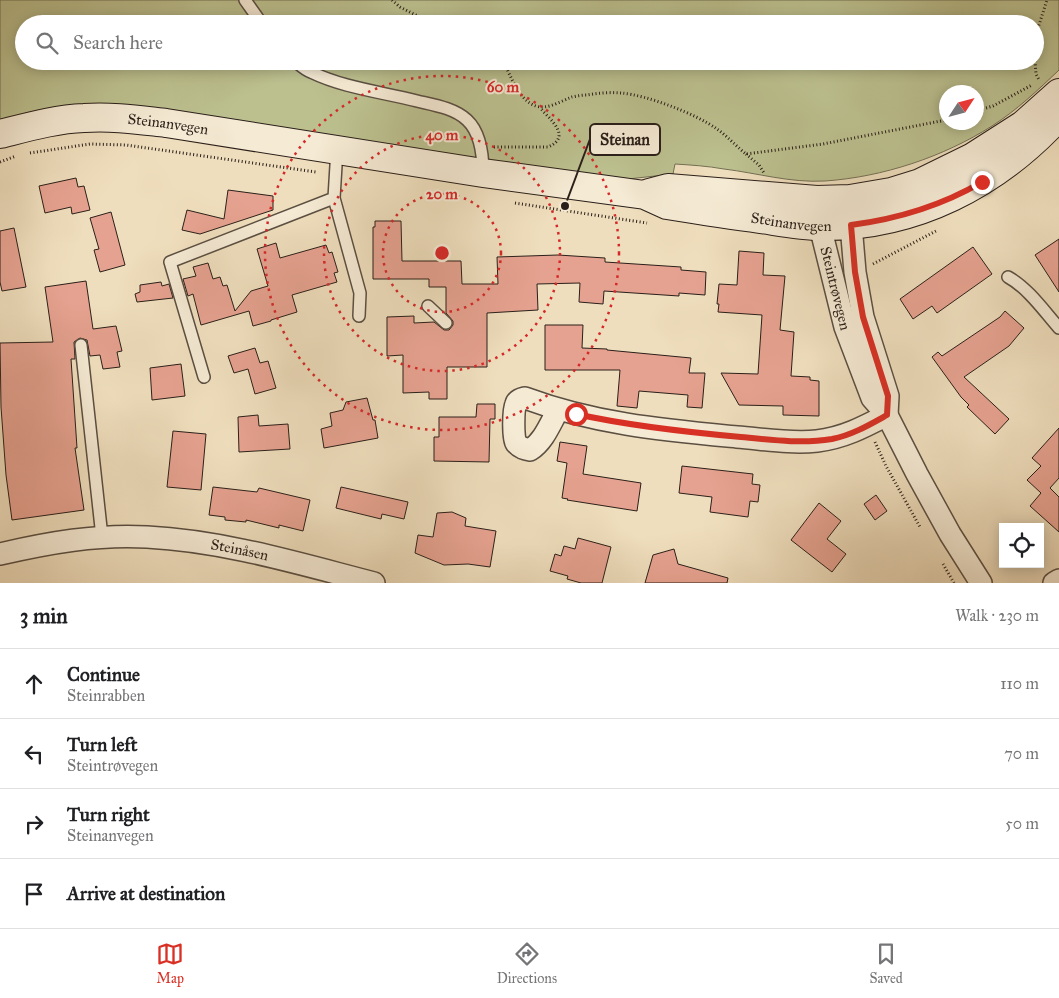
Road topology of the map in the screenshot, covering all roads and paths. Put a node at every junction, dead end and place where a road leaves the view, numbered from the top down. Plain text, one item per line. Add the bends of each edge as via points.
1 (245, 0) edge
2 (392, 0) edge
3 (1047, 0) edge
4 (256, 15) edge
5 (415, 15) edge
6 (1042, 15) edge
7 (307, 70) edge
8 (508, 70) edge
9 (1036, 70) edge
10 (1059, 93) edge
11 (540, 108) junction
12 (984, 109) edge
13 (1059, 116) edge
14 (939, 121) edge
15 (0, 134) edge
16 (746, 154) junction
17 (481, 160) junction
18 (0, 162) edge
19 (336, 162) junction
20 (768, 179) dead end
21 (645, 194) junction
22 (334, 198) junction
23 (834, 200) junction
24 (509, 202) dead end
25 (654, 224) dead end
26 (851, 225) junction
27 (820, 226) junction
28 (1008, 277) dead end
29 (428, 306) dead end
30 (359, 316) dead end
31 (446, 323) dead end
32 (1059, 328) edge
33 (81, 345) dead end
34 (204, 377) dead end
35 (558, 410) dead end
36 (887, 415) junction
37 (102, 538) junction
38 (0, 554) edge
39 (1059, 580) edge
40 (374, 583) edge
41 (981, 583) edge
42 (1054, 583) edge

1 - 4 lane
2 - 5 path
3 - 6 path
7 - 17 lane via 345,84 455,112 476,132
8 - 11 path via 526,100
9 - 12 path via 1040,84 1027,86
10 - 23 main road, Steinanvegen via 1023,125 946,171 891,192
11 - 16 path via 572,97 598,93 645,98 716,128
11 - 17 path via 560,134 556,144
13 - 26 main road, Steinanvegen via 1017,158 968,190 909,214
14 - 16 path via 823,144
15 - 19 main road, Steinanvegen via 49,122 118,118 166,123
16 - 20 path
17 - 19 main road, Steinanvegen
17 - 21 main road, Steinanvegen
18 - 19 path via 23,154 90,144
19 - 22 lane
21 - 23 main road, Steinanvegen via 668,188
21 - 27 main road, Steinanvegen via 667,206
22 - 30 lane via 360,293
22 - 34 lane via 170,262
23 - 26 street, Steintrøvegen
23 - 27 street, Steintrøvegen
24 - 25 path
26 - 27 main road, Steinanvegen
26 - 36 street, Steintrøvegen via 863,317 888,396
27 - 36 street, Steintrøvegen via 843,318 860,369 872,398
28 - 32 lane
29 - 31 lane
33 - 37 lane
35 - 36 street via 681,432 797,442 851,434
36 - 41 street, Steintrøvegen via 950,534
37 - 38 street, Steinåsen
37 - 40 street, Steinåsen via 146,537 218,545
39 - 42 street

